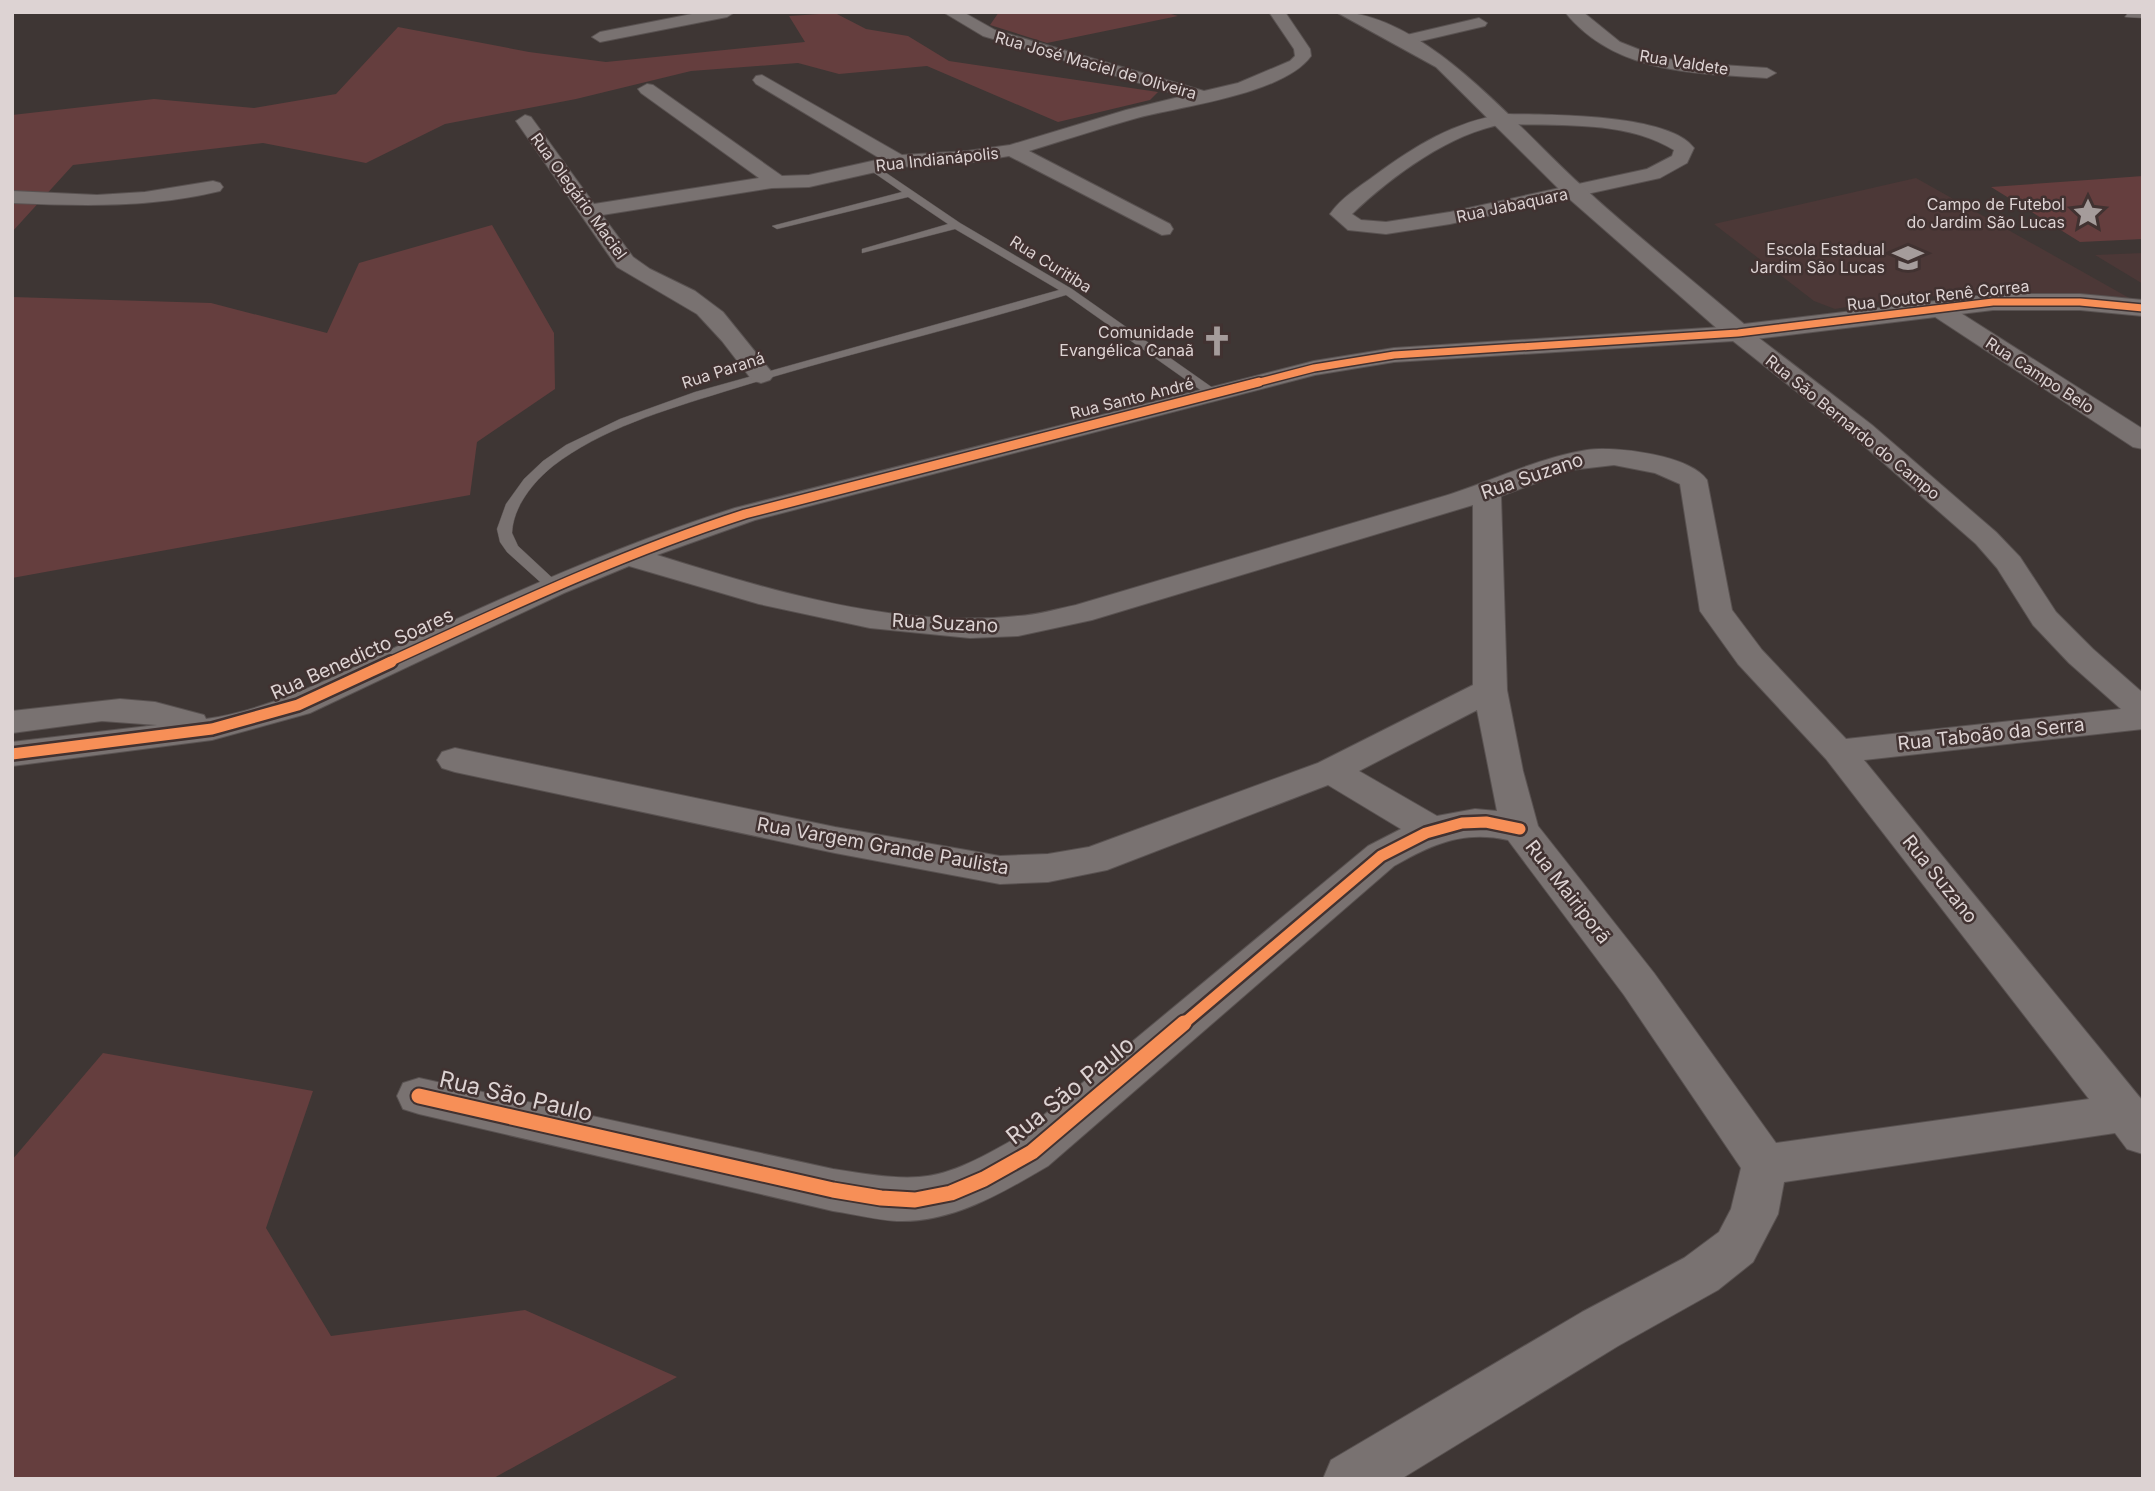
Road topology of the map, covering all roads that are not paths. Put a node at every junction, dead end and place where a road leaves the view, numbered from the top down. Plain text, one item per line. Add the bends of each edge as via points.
1 (727, 12) edge
2 (951, 12) edge
3 (1277, 12) edge
4 (1344, 12) edge
5 (1573, 12) edge
6 (2128, 15) dead end
7 (2143, 16) edge
8 (1479, 23) dead end
9 (600, 37) dead end
10 (1404, 40) junction
11 (1767, 74) dead end
12 (762, 80) dead end
13 (647, 89) dead end
14 (1204, 97) junction
15 (1504, 119) junction
16 (525, 121) dead end
17 (1012, 150) junction
18 (898, 161) junction
19 (870, 166) junction
20 (778, 183) junction
21 (213, 187) dead end
22 (1574, 191) junction
23 (912, 193) junction
24 (12, 197) edge
25 (590, 211) junction
26 (956, 225) junction
27 (777, 226) dead end
28 (1163, 229) dead end
29 (866, 251) dead end
30 (1068, 291) junction
31 (1937, 308) junction
32 (2143, 308) edge
33 (1738, 333) junction
34 (761, 375) junction
35 (1214, 393) junction
36 (2143, 441) edge
37 (1487, 492) junction
38 (627, 556) junction
39 (553, 586) junction
40 (1490, 690) junction
41 (2143, 711) edge
42 (2143, 718) edge
43 (12, 722) edge
44 (212, 729) junction
45 (1838, 751) junction
46 (12, 754) edge
47 (455, 760) dead end
48 (1331, 771) junction
49 (1520, 829) junction
50 (1433, 831) junction
51 (419, 1096) dead end
52 (2135, 1124) edge
53 (1765, 1165) junction
54 (1350, 1479) edge

1 - 9 street
2 - 14 street, Rua José Maciel de Oliveira via 989,33
3 - 14 street, Rua Indianápolis via 1303,57 1275,76
4 - 10 street, Rua São Bernardo do Campo
5 - 11 street, Rua Valdete via 1633,55
6 - 7 lane
8 - 10 street
10 - 15 street, Rua São Bernardo do Campo via 1443,63
12 - 18 street
13 - 20 street
14 - 17 street, Rua Indianápolis
15 - 22 street, Rua São Bernardo do Campo
15 - 22 street, Rua Jabaquara via 1644,130 1684,148 1680,159 1653,174
15 - 22 street, Rua Jabaquara via 1461,128 1359,196 1340,214 1355,226 1386,228
16 - 25 street, Rua Olegário Maciel
17 - 18 street, Rua Indianápolis
17 - 28 street
18 - 19 street, Rua Indianápolis
19 - 20 street, Rua Indianápolis via 809,181
19 - 23 lane, Rua Curitiba
20 - 25 street, Rua Indianápolis
21 - 24 street via 97,201
22 - 33 street, Rua São Bernardo do Campo
23 - 26 lane, Rua Curitiba
23 - 27 lane
25 - 34 street, Rua Olegário Maciel via 625,262 697,303
26 - 29 lane
26 - 30 lane, Rua Curitiba
30 - 34 lane, Rua Paraná
30 - 35 lane, Rua Curitiba
31 - 32 street, Rua Doutor Renê Correa via 2038,301
31 - 33 street, Rua Doutor Renê Correa
31 - 36 street, Rua Campo Belo
33 - 35 street, Rua Santo André via 1394,355 1314,368
33 - 41 street, Rua São Bernardo do Campo via 1863,431 1986,538 2044,618
34 - 39 lane, Rua Paraná via 626,422 579,444 537,474 514,502 504,526 505,537
35 - 38 street, Rua Santo André via 745,514
37 - 38 street, Rua Suzano via 1081,613 1020,625 964,628 897,623 718,584
37 - 40 street, Rua Mairiporã
37 - 45 street, Rua Suzano via 1594,456 1633,457 1670,467 1693,480 1716,611 1750,657
38 - 39 street, Rua Santo André
39 - 44 street, Rua Benedicto Soares via 328,693
40 - 48 street, Rua Vargem Grande Paulista
40 - 49 street, Rua Mairiporã
42 - 45 street, Rua Taboão da Serra
43 - 44 street via 131,711
44 - 46 street, Rua Benedicto Soares
45 - 52 street, Rua Suzano
47 - 48 street, Rua Vargem Grande Paulista via 835,841 1000,870 1094,860
48 - 50 street
49 - 50 street, Rua São Paulo via 1477,821
49 - 53 street, Rua Mairiporã via 1639,984
50 - 51 street, Rua São Paulo via 1381,856 1032,1152 946,1196 899,1201 833,1190
52 - 53 street
53 - 54 street via 1754,1214 1737,1247 1701,1274

